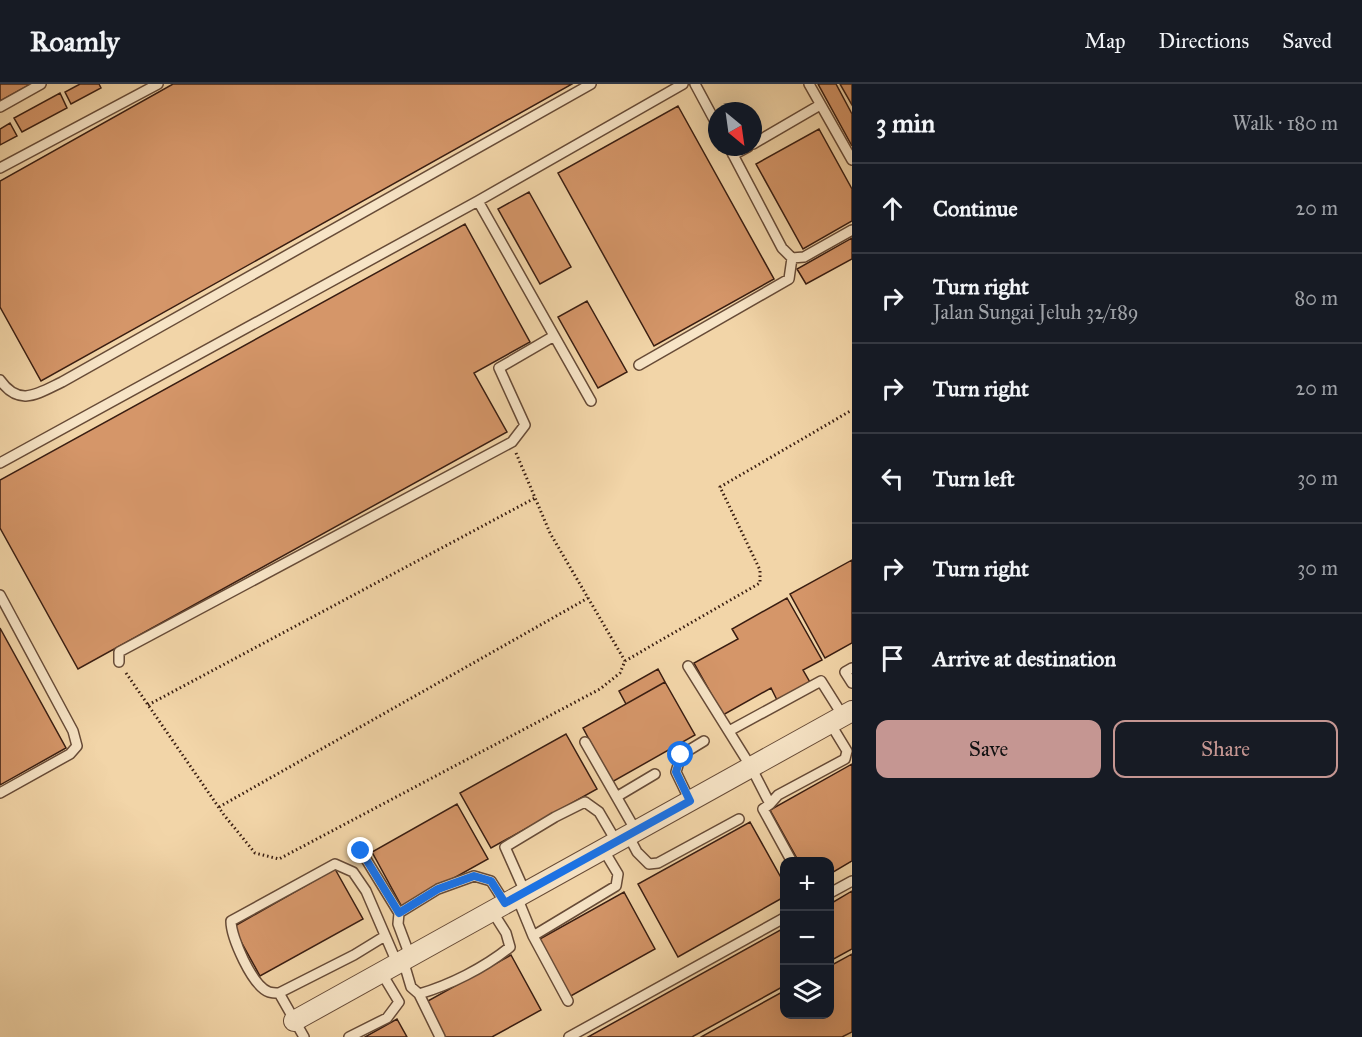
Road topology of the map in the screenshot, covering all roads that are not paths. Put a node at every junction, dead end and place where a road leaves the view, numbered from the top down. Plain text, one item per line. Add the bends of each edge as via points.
1 (41, 84) edge
2 (158, 84) edge
3 (591, 84) edge
4 (683, 84) edge
5 (694, 84) edge
6 (809, 84) edge
7 (820, 105) junction
8 (0, 107) edge
9 (708, 109) edge
10 (762, 139) edge
11 (734, 156) edge
12 (852, 160) edge
13 (0, 168) edge
14 (478, 201) junction
15 (852, 230) edge
16 (792, 258) junction
17 (554, 336) junction
18 (639, 365) dead end
19 (0, 380) edge
20 (591, 401) dead end
21 (0, 463) edge
22 (0, 595) edge
23 (118, 662) road end
24 (688, 666) dead end
25 (852, 668) edge
26 (852, 683) edge
27 (846, 715) edge
28 (729, 731) junction
29 (704, 741) dead end
30 (585, 742) dead end
31 (751, 767) junction
32 (655, 774) dead end
33 (0, 793) edge
34 (618, 796) junction
35 (690, 801) junction
36 (770, 804) junction
37 (739, 819) dead end
38 (621, 839) junction
39 (361, 851) dead end
40 (790, 857) edge
41 (852, 881) edge
42 (834, 891) edge
43 (510, 901) junction
44 (399, 913) junction
45 (780, 920) edge
46 (385, 936) junction
47 (533, 936) junction
48 (398, 963) junction
49 (279, 993) junction
50 (418, 994) junction
51 (568, 1001) dead end
52 (299, 1029) edge
53 (349, 1037) edge
54 (440, 1037) edge
55 (569, 1037) edge

1 - 8 lane
2 - 13 lane
3 - 19 lane via 62,382 18,397
4 - 14 lane
5 - 9 lane
6 - 7 lane
7 - 10 lane
7 - 12 lane
11 - 16 lane via 782,248
14 - 17 lane
14 - 21 lane
15 - 16 lane via 804,257
16 - 18 lane via 789,279
17 - 20 lane
17 - 23 lane via 499,368 525,425 512,442 119,652
22 - 33 lane via 73,731 77,746 70,754
24 - 28 lane
25 - 26 lane via 845,672
27 - 28 lane via 822,681
27 - 31 street
27 - 36 lane via 845,759 778,795
28 - 31 lane
29 - 35 lane via 681,755 676,772
30 - 34 lane
31 - 35 street
31 - 36 lane
32 - 34 lane
34 - 38 lane
35 - 38 street
36 - 40 lane via 763,809
37 - 38 lane via 658,863 649,864
38 - 43 street
38 - 43 lane via 599,812 585,802 555,817 505,847
38 - 47 lane via 616,886
39 - 44 lane
41 - 42 lane
43 - 44 lane via 491,881 474,876 438,889
43 - 47 lane
43 - 48 street
43 - 50 lane via 506,933 510,947 442,987
44 - 48 lane
45 - 55 lane
46 - 48 lane
46 - 49 lane
46 - 49 lane via 366,891 353,872 335,864 231,921 231,932 253,977 267,992
47 - 51 lane
48 - 50 lane
48 - 52 street
48 - 53 lane via 399,1002 387,1018
49 - 52 lane
50 - 54 lane

